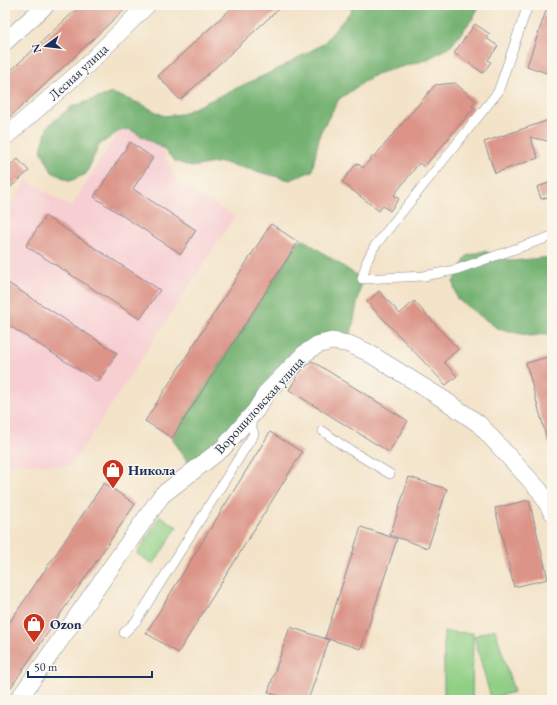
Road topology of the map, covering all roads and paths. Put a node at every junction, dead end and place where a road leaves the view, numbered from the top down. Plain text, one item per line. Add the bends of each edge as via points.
1 (46, 5) edge
2 (147, 5) edge
3 (528, 5) edge
4 (5, 42) edge
5 (5, 137) edge
6 (552, 236) edge
7 (249, 418) junction
8 (323, 431) dead end
9 (390, 474) dead end
10 (552, 512) edge
11 (124, 633) dead end
12 (18, 700) edge

1 - 4 street
2 - 5 street, Лесная улица via 81,72
3 - 6 lane via 498,92 374,247 362,279 424,276 455,270
7 - 10 street, Ворошиловская улица via 267,392 304,354 317,345 332,341 350,344 374,356 479,424 540,491
7 - 11 lane via 254,434 137,620
7 - 12 street, Ворошиловская улица via 223,448 162,495
8 - 9 lane

